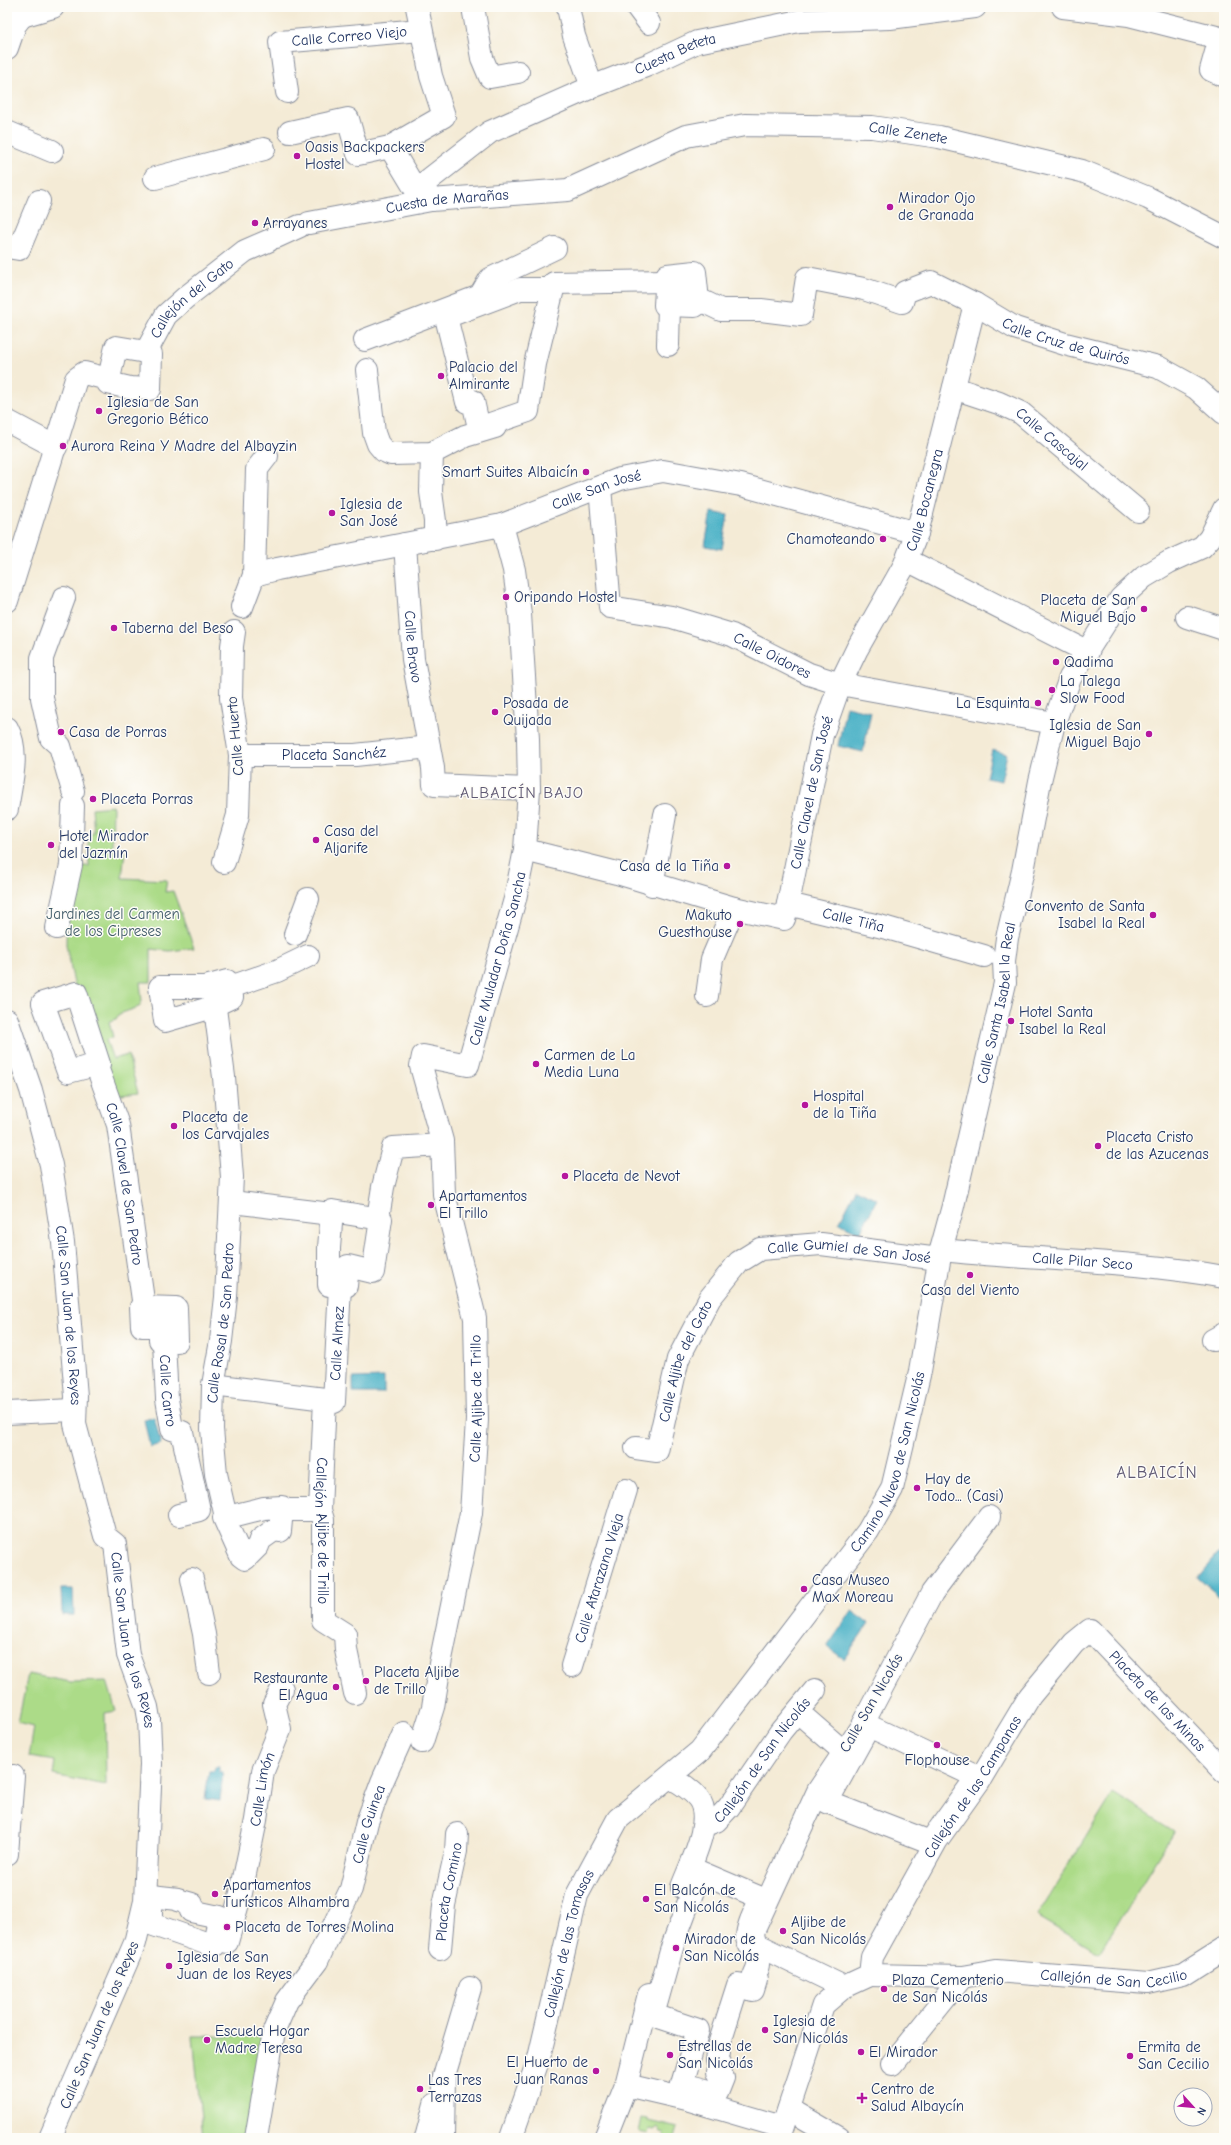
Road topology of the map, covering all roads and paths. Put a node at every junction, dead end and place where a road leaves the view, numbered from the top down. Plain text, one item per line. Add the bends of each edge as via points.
1 (52, 7) edge
2 (417, 7) edge
3 (473, 7) edge
4 (568, 7) edge
5 (975, 7) edge
6 (1064, 7) edge
7 (22, 12) edge
8 (421, 30) junction
9 (7, 48) edge
10 (518, 72) dead end
11 (1224, 76) edge
12 (592, 87) junction
13 (287, 92) dead end
14 (7, 132) edge
15 (290, 132) dead end
16 (390, 147) junction
17 (264, 149) dead end
18 (52, 151) dead end
19 (156, 178) dead end
20 (585, 184) joint
21 (426, 192) junction
22 (39, 201) dead end
23 (1224, 237) edge
24 (7, 247) edge
25 (556, 248) dead end
26 (245, 251) joint
27 (677, 293) junction
28 (975, 304) junction
29 (365, 340) dead end
30 (668, 345) dead end
31 (146, 352) dead end
32 (367, 370) dead end
33 (104, 378) dead end
34 (954, 388) junction
35 (473, 401) joint
36 (1224, 413) edge
37 (7, 421) edge
38 (56, 447) junction
39 (432, 453) junction
40 (267, 456) dead end
41 (600, 487) junction
42 (1224, 509) edge
43 (1138, 511) dead end
44 (502, 525) junction
45 (917, 533) junction
46 (435, 539) junction
47 (405, 544) junction
48 (907, 560) junction
49 (254, 575) junction
50 (64, 598) dead end
51 (7, 601) edge
52 (242, 607) dead end
53 (1187, 617) dead end
54 (1224, 629) edge
55 (234, 632) dead end
56 (1083, 650) junction
57 (840, 684) junction
58 (1054, 723) junction
59 (7, 728) edge
60 (429, 747) junction
61 (240, 755) junction
62 (529, 789) junction
63 (7, 809) edge
64 (665, 815) dead end
65 (525, 850) junction
66 (224, 862) dead end
67 (652, 885) junction
68 (308, 899) dead end
69 (788, 904) junction
70 (734, 908) junction
71 (57, 928) dead end
72 (295, 934) dead end
73 (308, 956) dead end
74 (984, 956) dead end
75 (707, 996) dead end
76 (7, 1020) edge
77 (423, 1056) joint
78 (96, 1064) dead end
79 (442, 1146) junction
80 (232, 1202) junction
81 (331, 1214) junction
82 (378, 1218) junction
83 (940, 1254) junction
84 (739, 1262) joint
85 (1224, 1277) edge
86 (340, 1286) junction
87 (163, 1339) joint
88 (212, 1385) junction
89 (329, 1401) junction
90 (74, 1410) junction
91 (7, 1413) edge
92 (636, 1448) dead end
93 (626, 1490) dead end
94 (282, 1510) junction
95 (320, 1510) junction
96 (179, 1515) dead end
97 (989, 1517) dead end
98 (226, 1518) junction
99 (192, 1579) dead end
100 (1090, 1630) joint
101 (572, 1666) dead end
102 (209, 1673) dead end
103 (282, 1689) dead end
104 (815, 1690) dead end
105 (356, 1694) dead end
106 (806, 1719) dead end
107 (867, 1730) joint
108 (413, 1737) joint
109 (844, 1752) junction
110 (1224, 1771) edge
111 (13, 1776) dead end
112 (670, 1777) junction
113 (704, 1825) junction
114 (457, 1834) dead end
115 (7, 1854) edge
116 (227, 1942) dead end
117 (749, 1945) joint
118 (440, 1949) dead end
119 (1224, 1949) edge
120 (871, 1966) junction
121 (962, 1978) junction
122 (844, 1987) junction
123 (470, 1988) dead end
124 (892, 2064) dead end
125 (444, 2076) junction
126 (626, 2085) junction
127 (783, 2125) edge
128 (50, 2138) edge
129 (256, 2138) edge
130 (426, 2138) edge
131 (443, 2138) edge
132 (510, 2138) edge
133 (605, 2138) edge
134 (839, 2138) edge

1 - 7 street
2 - 8 street, Calle Correo Viejo
3 - 10 street via 482,58 490,77
4 - 12 street via 574,36
5 - 12 street, Cuesta Beteta via 890,18 799,21 697,42
6 - 11 street via 1129,15 1220,38 1211,70
7 - 9 street
8 - 13 street, Calle Correo Viejo via 280,42
8 - 16 street, Calle Correo Viejo via 430,76 444,116
12 - 21 street, Cuesta Beteta via 490,132
14 - 18 street
15 - 16 street via 348,119 358,154
16 - 21 street via 414,187
17 - 19 street
20 - 21 street, Cuesta de Marañas via 568,190
20 - 23 street, Calle Zenete via 686,136 745,125 872,127 939,137 1082,171 1148,198
21 - 26 street, Cuesta de Marañas via 305,225
22 - 24 street via 19,249
25 - 29 street via 490,279 480,296
26 - 31 street, Callejón del Gato via 166,315
27 - 28 street, Calle Cruz de Quirós via 721,310 761,310 801,315 807,278 864,289 902,302 905,292 931,282
27 - 30 street
27 - 39 street via 557,283 537,375 534,416 465,436
28 - 34 street, Calle Bocanegra
28 - 36 street, Calle Cruz de Quirós via 1016,328 1065,344 1158,367 1196,388
32 - 39 street via 374,433 378,444 391,454
33 - 38 street via 84,373 76,379
34 - 43 street, Calle Cascajal via 1021,413
34 - 45 street, Calle Bocanegra
35 - 35 street via 479,428 528,411 535,364 553,289 520,289 446,317 467,402
37 - 38 street
38 - 51 street
39 - 46 street via 431,492
40 - 49 street via 257,469
41 - 44 street, Calle San José
41 - 45 street, Calle San José via 620,479 663,471 741,485
41 - 57 street, Calle Oidores via 610,607 672,617 732,635 809,674
42 - 56 street via 1210,538 1202,547 1144,577 1122,598
44 - 46 street, Calle San José
44 - 62 street, Calle Muladar Doña Sancha via 514,570 520,614
45 - 48 street, Calle Bocanegra
46 - 47 street, Calle San José
47 - 49 street, Calle San José
47 - 60 street, Calle Bravo via 413,659
48 - 56 street
48 - 57 street, Calle Bocanegra
49 - 52 street
50 - 71 street via 42,658 42,698 51,738 60,746 73,799 71,865
53 - 54 street
55 - 61 street, Calle Huerto via 232,698
56 - 58 street, Calle Santa Isabel la Real
57 - 58 street, Calle Oidores
57 - 69 street, Calle Clavel de San José via 822,736
58 - 83 street, Calle Santa Isabel la Real via 1007,938 1005,983
59 - 63 street via 14,756
60 - 61 street, Placeta Sanchéz via 355,755
60 - 62 street, Calle Bravo via 434,785
61 - 66 street, Calle Huerto via 238,815
62 - 65 street, Calle Muladar Doña Sancha
64 - 67 street
65 - 67 street via 617,873
65 - 77 street, Calle Muladar Doña Sancha via 468,1065
67 - 70 street
68 - 72 street
69 - 70 street via 784,919
69 - 74 street, Calle Tiña via 887,928
70 - 75 street via 712,960
73 - 80 street, Calle Rosal de San Pedro via 219,995
76 - 90 street, Calle San Juan de los Reyes via 43,1134 58,1206 75,1388
77 - 79 street, Calle Aljibe de Trillo via 421,1066
78 - 87 street, Calle Clavel de San Pedro via 118,1125 144,1307 163,1324
79 - 82 street via 393,1148
79 - 108 street, Calle Aljibe de Trillo via 444,1194 475,1318 477,1409 471,1513 433,1707
80 - 81 street
80 - 88 street, Calle Rosal de San Pedro via 226,1297
81 - 82 street via 334,1211
81 - 86 street via 329,1285
82 - 86 street via 381,1219 374,1272 348,1266 346,1286
83 - 84 street, Calle Gumiel de San José via 821,1244 760,1249
83 - 85 street, Calle Pilar Seco via 1082,1261 1198,1272
83 - 112 street, Camino Nuevo de San Nicolás via 931,1319 892,1489 868,1531 700,1751
84 - 92 street, Calle Aljibe del Gato via 710,1298 678,1360 657,1451
86 - 89 street, Calle Almez
87 - 96 street, Calle Carro via 172,1429 182,1432 199,1510
88 - 89 street
88 - 98 street, Calle Rosal de San Pedro via 216,1474
89 - 95 street, Callejón Aljibe de Trillo
90 - 91 street
90 - 128 street, Calle San Juan de los Reyes via 75,1424 105,1536 115,1544 128,1655 147,1707 151,1764 149,1835 145,1901 135,1943
93 - 101 street, Calle Atarazana Vieja
94 - 95 street
94 - 98 street via 282,1507 264,1508
94 - 98 street, Calle Rosal de San Pedro via 280,1531 274,1530 260,1540 258,1546 245,1559 239,1554
95 - 105 street, Callejón Aljibe de Trillo via 323,1620 345,1634
97 - 109 street, Calle San Nicolás via 932,1593 861,1727
99 - 102 street via 204,1634
100 - 110 street, Placeta de las Minas
100 - 120 street, Callejón de las Campanas via 1074,1643 1030,1696 979,1781 937,1840
103 - 116 street, Calle Limón via 274,1704 280,1729 263,1771 241,1893
104 - 113 street, Callejón de San Nicolás via 781,1731 729,1807 716,1821
106 - 109 street, Callejón de San Nicolás
107 - 107 street via 827,1802 930,1842 977,1777 869,1726
108 - 129 street, Calle Guinea via 382,1782 367,1822 351,1889 317,1961 287,2001 274,2031
109 - 122 street, Calle San Nicolás via 818,1791 754,1932 757,1945
111 - 115 street
112 - 113 street via 698,1799 704,1812
112 - 132 street, Callejón de las Tomasas via 649,1791 618,1819 577,1895 539,2058
113 - 126 street via 675,1905
114 - 118 street, Placeta Comino via 456,1851 444,1905
117 - 117 street via 748,1931 761,1898 700,1872 673,1944 654,2015 698,2030 682,2084 717,2094 723,2078 718,2072 720,2063 717,2060 717,2051 738,1985 753,1990 756,1980 753,1979 758,1963
119 - 121 street, Callejón de San Cecilio via 1183,1975 1148,1983 996,1971
120 - 121 street
120 - 122 street
121 - 124 street
122 - 127 street via 823,2004
123 - 125 street
125 - 130 street via 429,2120
125 - 131 street
126 - 127 street
126 - 133 street
127 - 134 street

